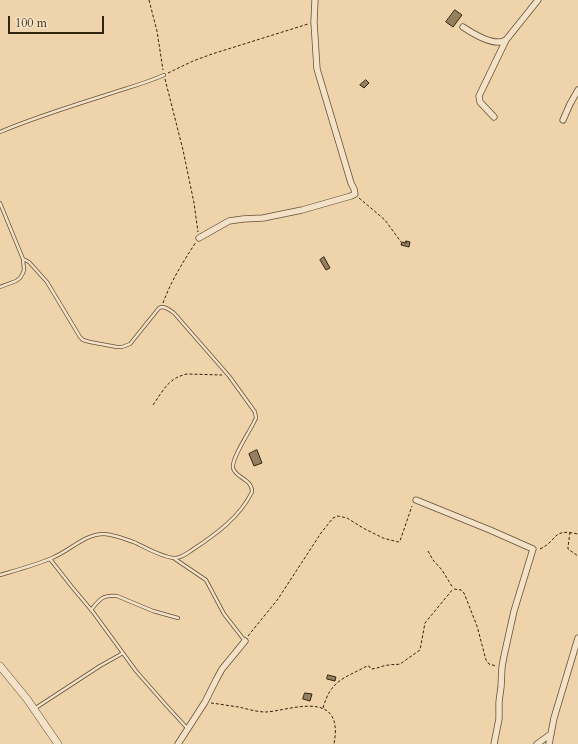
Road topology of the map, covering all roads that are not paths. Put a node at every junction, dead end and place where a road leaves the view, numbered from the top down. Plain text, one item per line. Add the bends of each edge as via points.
1 (316, 0) edge
2 (538, 0) edge
3 (463, 27) dead end
4 (506, 40) junction
5 (164, 75) road end
6 (578, 90) edge
7 (494, 117) dead end
8 (563, 120) dead end
9 (0, 132) edge
10 (0, 203) edge
11 (198, 238) road end
12 (23, 259) junction
13 (0, 287) edge
14 (416, 500) road end
15 (174, 558) junction
16 (50, 559) junction
17 (0, 575) edge
18 (91, 610) junction
19 (178, 618) dead end
20 (578, 638) edge
21 (245, 641) joint
22 (123, 653) junction
23 (0, 666) edge
24 (34, 709) junction
25 (188, 729) junction
26 (551, 734) junction
27 (58, 744) edge
28 (178, 744) edge
29 (494, 744) edge
30 (537, 744) edge
31 (549, 744) edge

1 - 11 street via 314,22 317,69 355,194 302,210 263,218 229,221
2 - 4 street
3 - 4 street via 492,41
4 - 7 street via 479,98
5 - 9 lane
6 - 8 street
10 - 12 lane
12 - 13 lane via 24,270 20,278
12 - 15 lane via 47,282 83,340 117,347 130,344 161,306 174,313 229,376 255,412 256,418 235,458 233,467 251,486 252,492 248,500 220,531 181,557
14 - 29 street via 533,549 514,611 502,667 499,719
15 - 16 lane via 134,542 104,534 85,539
15 - 21 lane via 206,580 224,614
16 - 17 lane
16 - 18 lane
18 - 19 lane via 99,600 111,595
18 - 22 lane
20 - 26 street
21 - 25 street via 222,669
22 - 24 lane
22 - 25 lane
23 - 24 street
24 - 27 street
25 - 28 street
26 - 30 street
26 - 31 street

